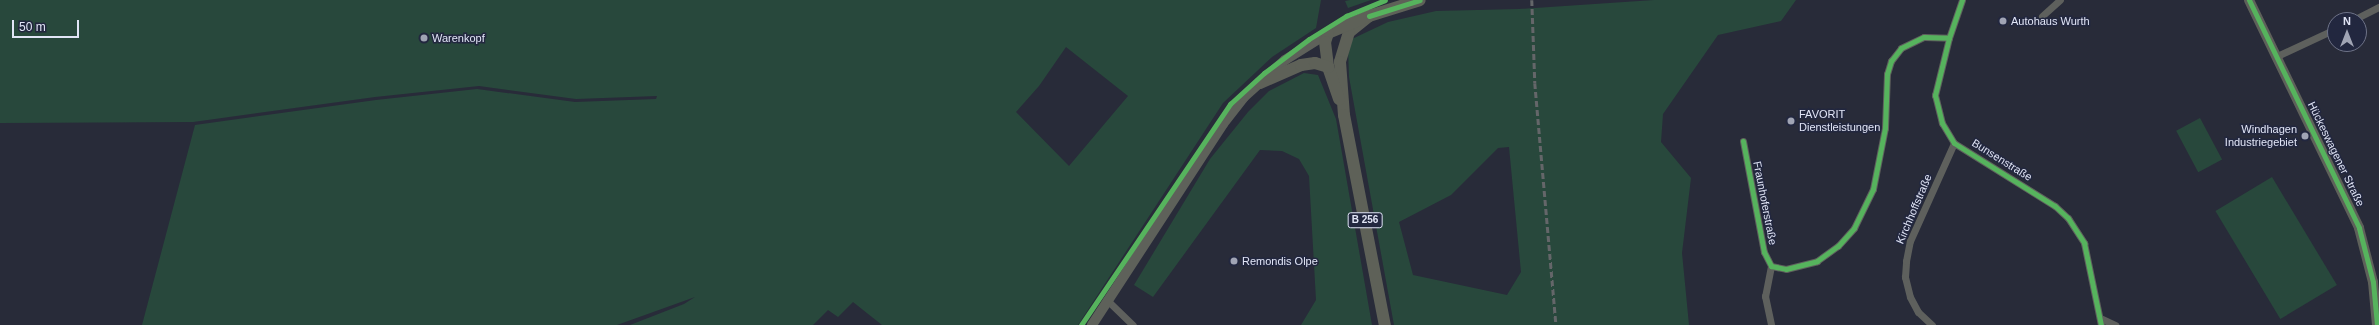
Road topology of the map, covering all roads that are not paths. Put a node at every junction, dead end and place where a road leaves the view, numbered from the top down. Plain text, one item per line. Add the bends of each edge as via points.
1 (1420, 0) edge
2 (1962, 0) edge
3 (2060, 0) edge
4 (2249, 0) edge
5 (2379, 7) edge
6 (2367, 13) edge
7 (1369, 16) junction
8 (2042, 16) dead end
9 (2327, 33) edge
10 (1328, 34) junction
11 (1949, 38) junction
12 (2275, 57) junction
13 (1340, 62) junction
14 (1328, 67) junction
15 (1260, 83) junction
16 (1344, 115) junction
17 (1743, 141) dead end
18 (1954, 143) junction
19 (1771, 266) junction
20 (1109, 302) junction
21 (2100, 321) edge
22 (1092, 325) edge
23 (1133, 325) edge
24 (1385, 325) edge
25 (1772, 325) edge
26 (1932, 325) edge
27 (2115, 325) edge
28 (2377, 325) edge

1 - 7 main road, B 256
2 - 11 street, Bunsenstraße
3 - 8 street
4 - 12 main road, Hückeswagener Straße
5 - 6 street
7 - 10 main road, B 256
7 - 13 main road, B 256 via 1349,32
9 - 12 street
10 - 13 main road, B 256
10 - 14 main road, B 256 via 1325,42
10 - 15 main road via 1285,60
11 - 18 street, Bunsenstraße via 1935,95 1942,123
11 - 19 street via 1924,37 1901,48 1891,61 1887,74 1885,128 1880,160 1873,189 1854,228 1838,246 1817,261 1786,269
12 - 28 main road, Hückeswagener Straße via 2299,100 2360,228 2372,275
13 - 16 main road, B 256
14 - 15 main road via 1315,63 1301,65
14 - 16 main road, B 256
15 - 20 main road via 1244,97 1223,124
16 - 24 main road, B 256
17 - 19 street, Fraunhoferstraße via 1764,252
18 - 21 street, Bunsenstraße via 2055,206 2068,218 2084,243
18 - 26 street, Kirchhoffstraße via 1910,241 1906,261 1905,277 1910,298 1918,312
19 - 25 street via 1765,296
20 - 22 main road
20 - 23 street
21 - 27 street, Bunsenstraße

